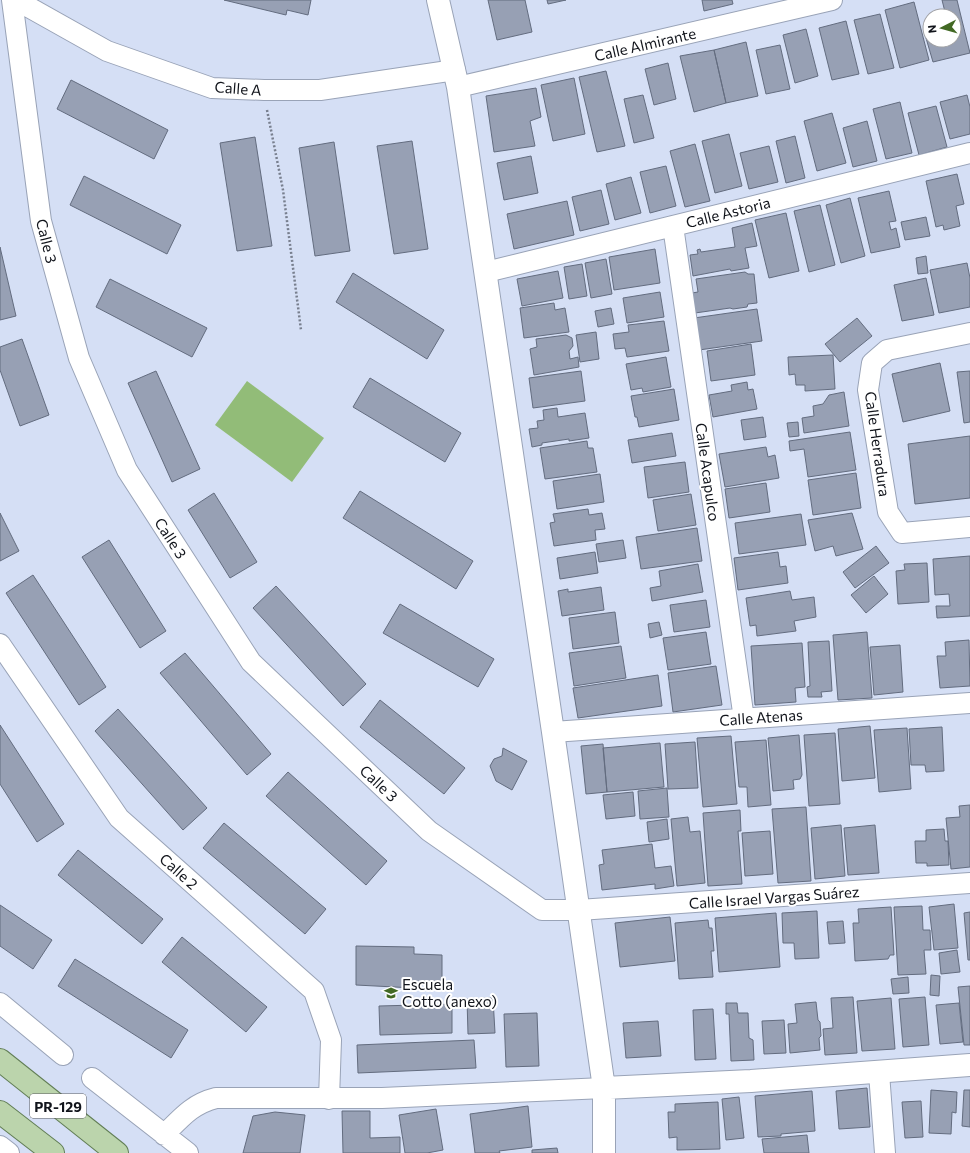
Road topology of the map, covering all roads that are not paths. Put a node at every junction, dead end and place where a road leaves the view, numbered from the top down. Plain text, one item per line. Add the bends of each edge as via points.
1 (12, 0) edge
2 (16, 0) edge
3 (438, 0) edge
4 (832, 0) edge
5 (456, 79) junction
6 (970, 153) edge
7 (673, 226) junction
8 (486, 272) junction
9 (970, 333) edge
10 (970, 527) edge
11 (0, 644) edge
12 (970, 703) edge
13 (744, 719) junction
14 (553, 732) junction
15 (970, 883) edge
16 (579, 910) junction
17 (0, 1003) edge
18 (63, 1055) dead end
19 (0, 1060) edge
20 (970, 1065) edge
21 (879, 1073) junction
22 (92, 1078) dead end
23 (604, 1088) junction
24 (329, 1099) junction
25 (0, 1112) edge
26 (164, 1135) junction
27 (0, 1146) edge
28 (9, 1153) edge
29 (53, 1153) edge
30 (117, 1153) edge
31 (188, 1153) edge
32 (604, 1153) edge
33 (885, 1153) edge

1 - 16 street, Calle 3 via 41,221 78,358 127,470 251,662 429,831 542,910
2 - 5 street, Calle A via 107,51 212,88 320,90
3 - 5 street
4 - 5 street, Calle Almirante
5 - 8 street
6 - 7 street, Calle Astoria
7 - 8 street, Calle Astoria
7 - 13 street, Calle Acapulco
8 - 14 street
9 - 10 street, Calle Herradura via 887,350 872,363 868,390 888,512 902,533
11 - 24 street, Calle 2 via 119,818 314,991 331,1040
12 - 13 street, Calle Atenas
13 - 14 street, Calle Atenas
14 - 16 street
15 - 16 street, Calle Israel Vargas Suárez
16 - 23 street
17 - 18 street
19 - 30 main road, PR-129
20 - 21 street
21 - 23 street
21 - 33 street
22 - 26 street
23 - 24 street
23 - 32 street
24 - 26 street via 216,1098 192,1108
25 - 29 main road, PR-129
26 - 31 street
27 - 28 street

